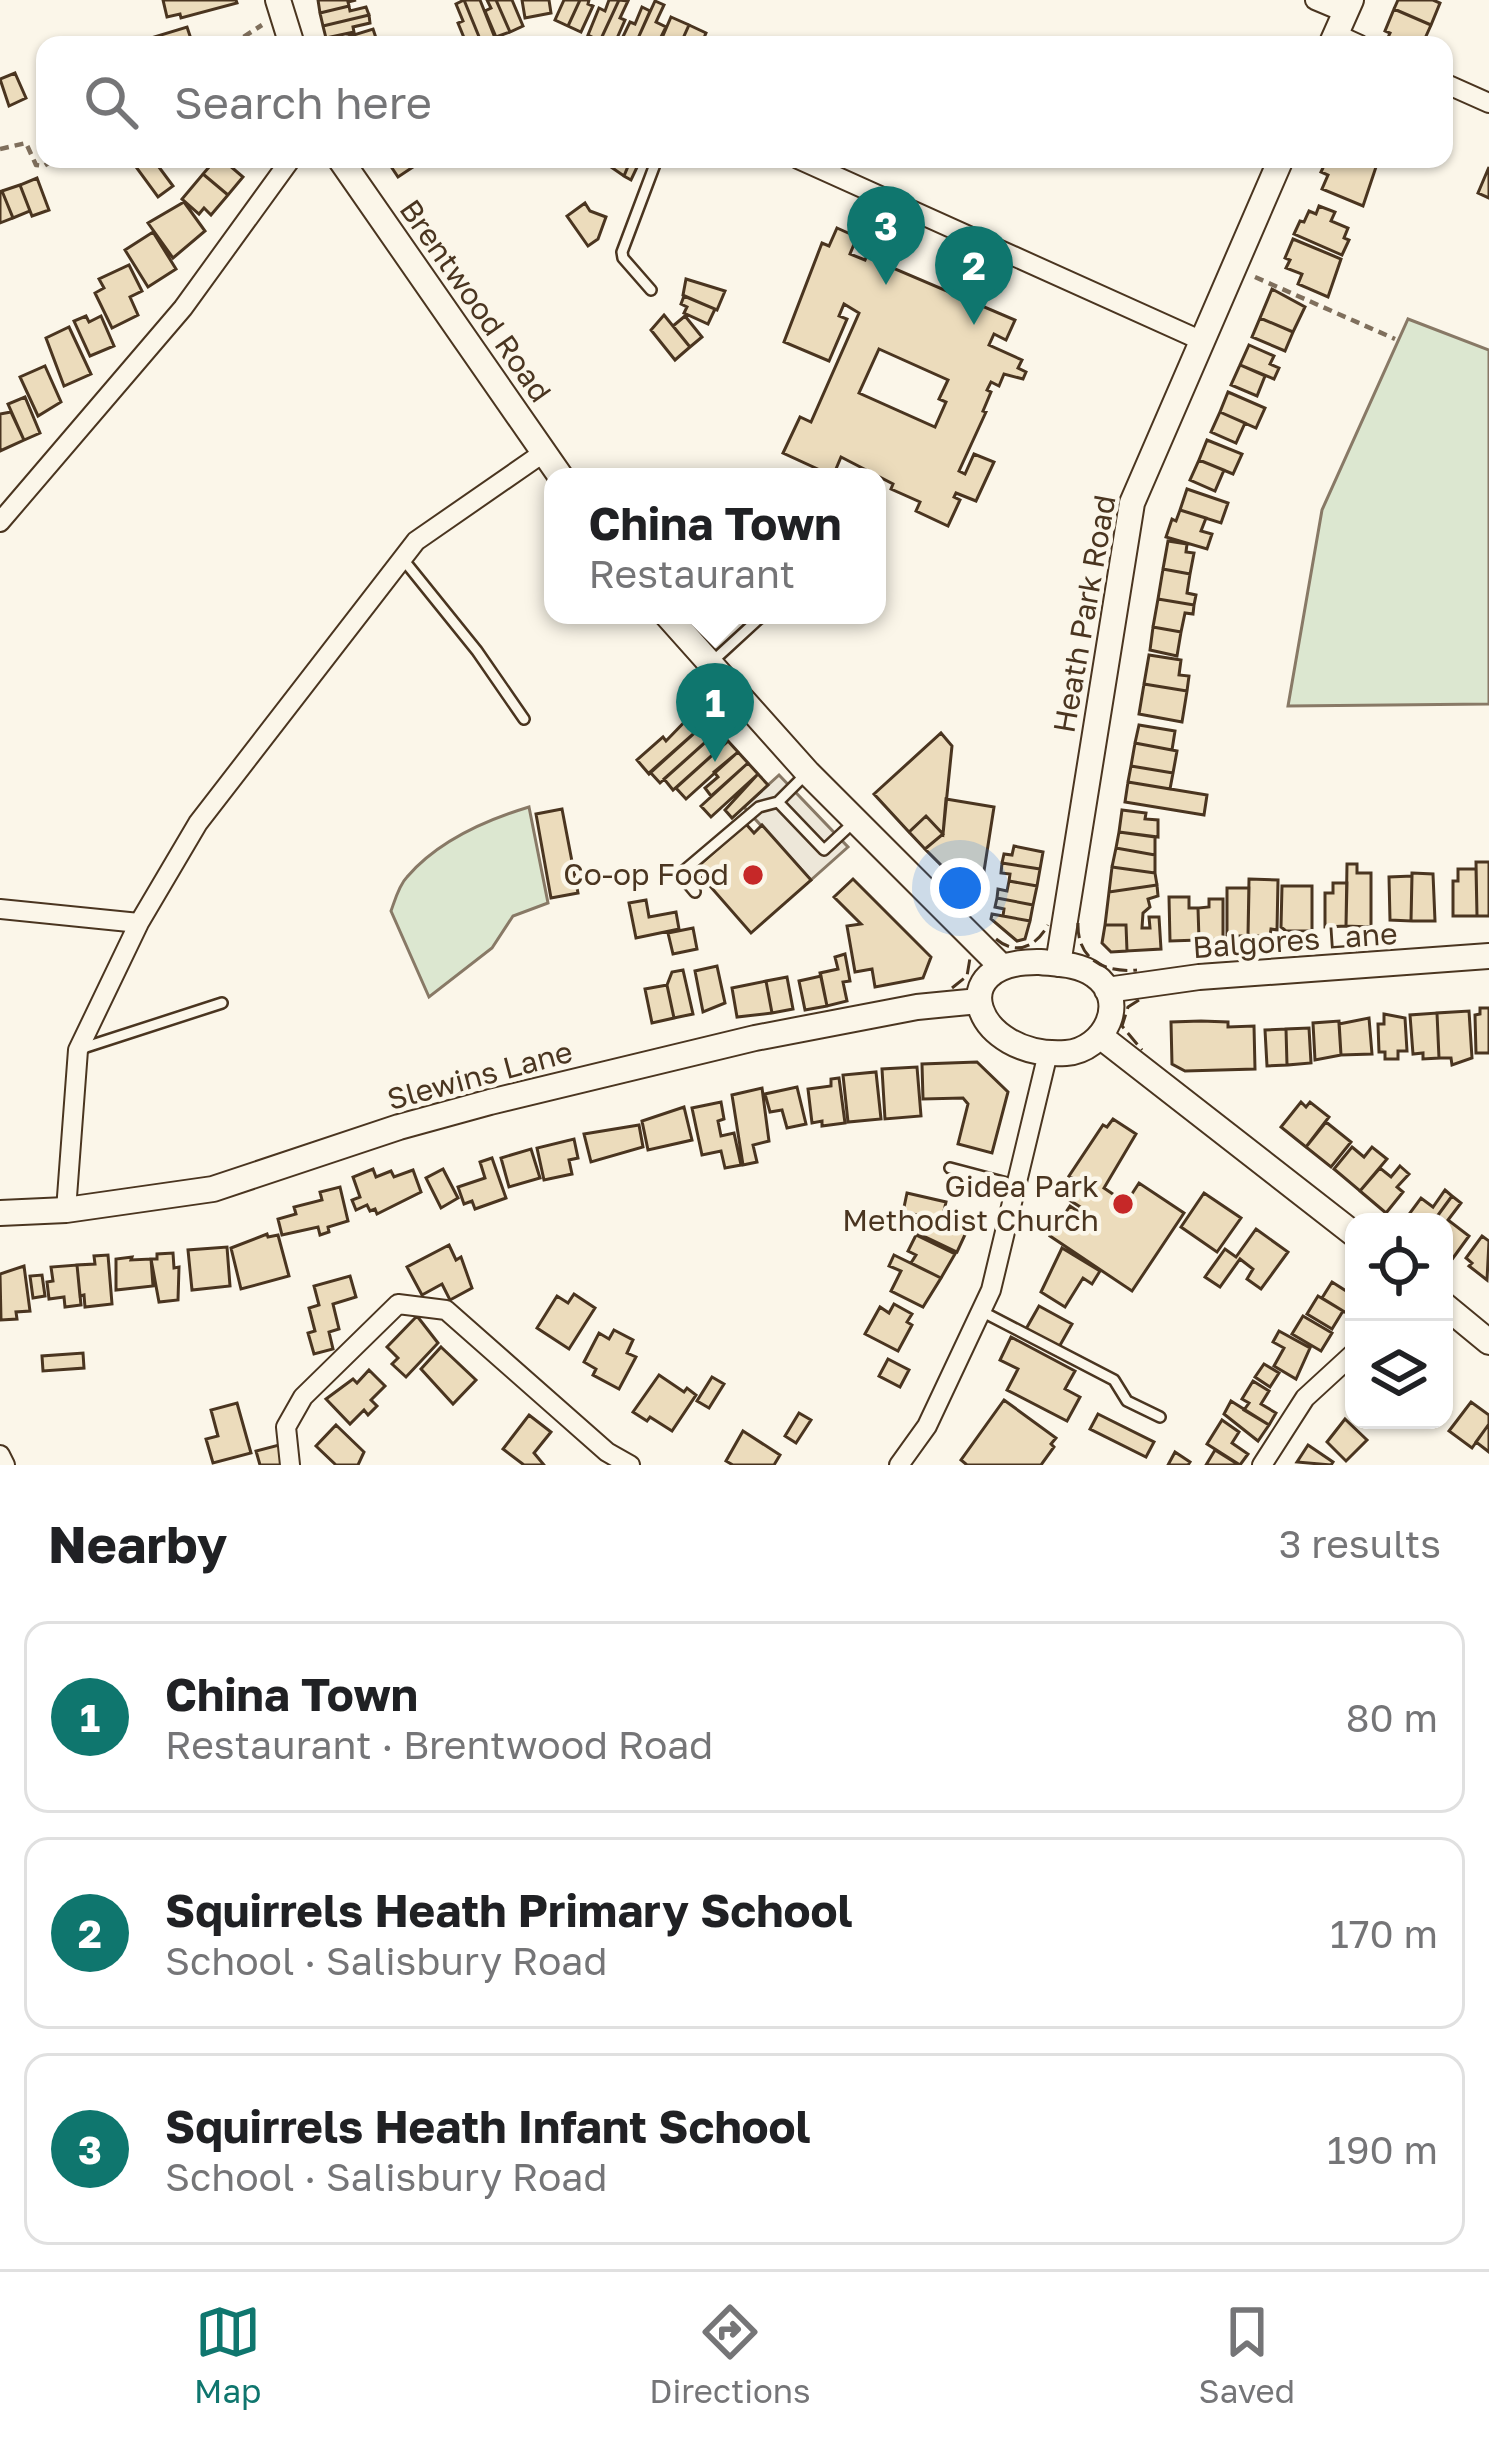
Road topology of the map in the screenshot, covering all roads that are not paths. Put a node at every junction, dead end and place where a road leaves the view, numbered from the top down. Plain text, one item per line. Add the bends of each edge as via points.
1 (1315, 0) edge
2 (279, 6) edge
3 (1341, 23) edge
4 (289, 36) edge
5 (1453, 87) edge
6 (1489, 103) edge
7 (284, 168) edge
8 (346, 168) edge
9 (654, 168) edge
10 (818, 168) edge
11 (1277, 168) edge
12 (651, 290) dead end
13 (1200, 340) junction
14 (543, 453) junction
15 (554, 468) edge
16 (0, 522) edge
17 (402, 559) junction
18 (675, 624) edge
19 (753, 624) edge
20 (710, 663) junction
21 (524, 719) dead end
22 (808, 773) junction
23 (778, 802) junction
24 (855, 820) junction
25 (695, 892) dead end
26 (0, 909) edge
27 (139, 923) junction
28 (1489, 956) edge
29 (1058, 964) junction
30 (1002, 967) junction
31 (1107, 989) junction
32 (979, 1000) junction
33 (222, 1003) dead end
34 (1100, 1036) junction
35 (78, 1050) junction
36 (1048, 1053) junction
37 (950, 1168) dead end
38 (1018, 1186) junction
39 (66, 1210) junction
40 (0, 1213) edge
41 (1345, 1227) edge
42 (981, 1311) junction
43 (1453, 1312) edge
44 (1489, 1342) edge
45 (1345, 1361) edge
46 (1160, 1417) dead end
47 (0, 1455) edge
48 (603, 1459) edge
49 (4, 1465) edge
50 (290, 1465) edge
51 (630, 1465) edge
52 (899, 1465) edge
53 (1262, 1465) edge

1 - 3 street
2 - 4 street
5 - 6 street
7 - 16 street via 183,308
8 - 14 street, Brentwood Road
9 - 12 lane via 622,252
10 - 13 street
11 - 13 street, Heath Park Road
13 - 29 street, Heath Park Road via 1132,502
14 - 15 street, Brentwood Road
14 - 17 street
17 - 21 lane
17 - 27 street via 199,823
18 - 20 street
19 - 20 lane
20 - 22 street
22 - 23 lane
22 - 24 street
23 - 24 lane via 824,850
23 - 25 lane via 759,807 680,874
24 - 30 street
26 - 27 street
27 - 35 street
28 - 31 street, Balgores Lane
29 - 30 street
29 - 31 street via 1086,970
30 - 32 street
31 - 34 street via 1111,1018
32 - 36 street via 996,1034
32 - 39 street, Slewins Lane via 755,1038 399,1127 213,1189
33 - 35 lane
34 - 36 street via 1071,1053
34 - 41 street
35 - 39 street
36 - 38 street
37 - 38 lane
38 - 42 street
39 - 40 street, Slewins Lane
42 - 46 lane via 1114,1380 1127,1400
42 - 52 street via 927,1426
43 - 44 street
45 - 53 street via 1305,1398
47 - 49 street
48 - 50 street via 446,1310 398,1304 303,1397 286,1427
48 - 51 street

